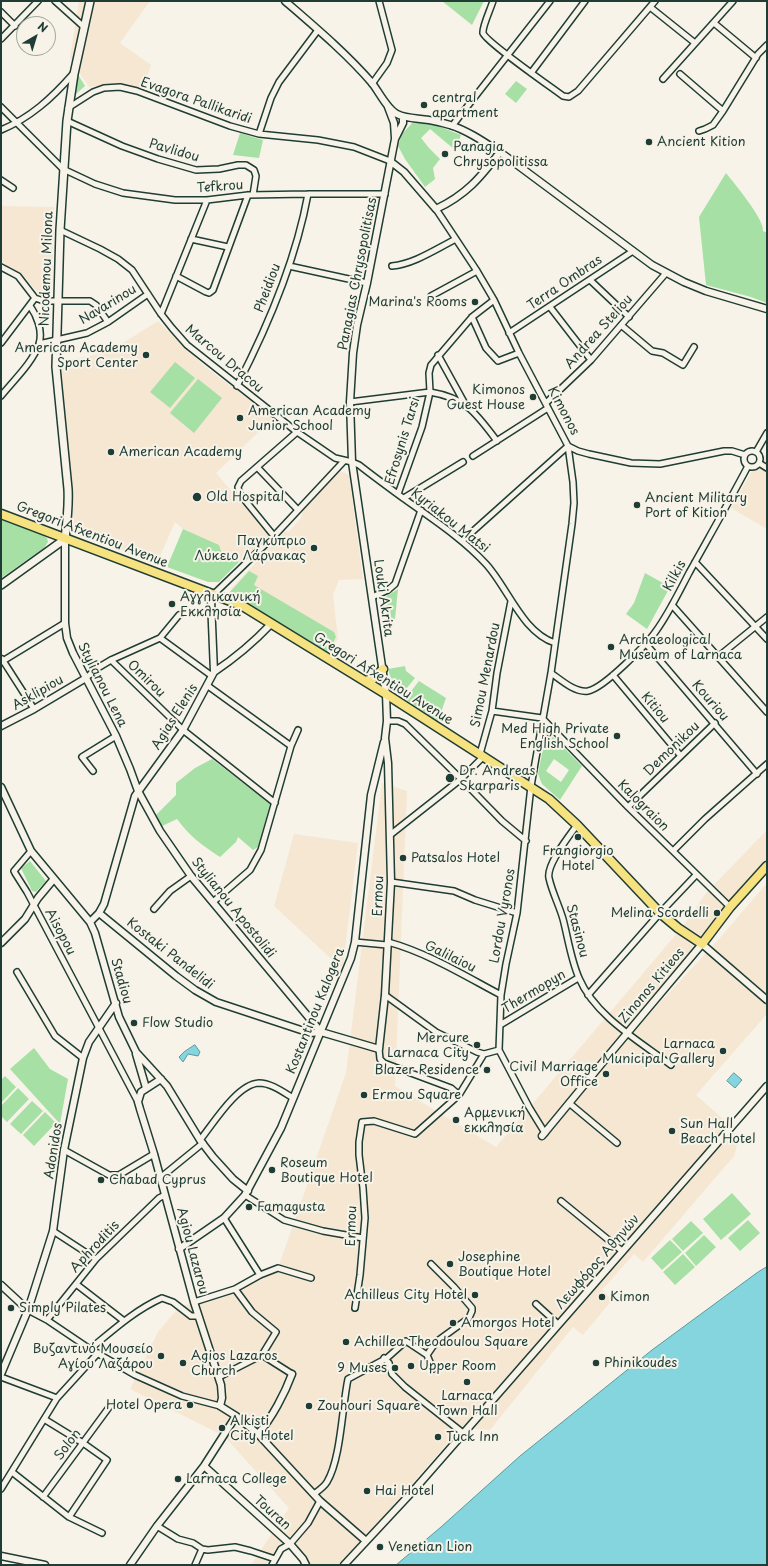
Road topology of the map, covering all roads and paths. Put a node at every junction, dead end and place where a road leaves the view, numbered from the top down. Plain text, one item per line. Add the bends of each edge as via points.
1 (38, 1) edge
2 (55, 1) edge
3 (90, 1) edge
4 (285, 1) edge
5 (493, 1) edge
6 (550, 1) edge
7 (585, 1) edge
8 (655, 1) edge
9 (733, 1) edge
10 (381, 2) edge
11 (650, 7) junction
12 (1, 12) edge
13 (714, 23) junction
14 (15, 26) junction
15 (84, 26) junction
16 (318, 30) junction
17 (1, 39) edge
18 (695, 44) junction
19 (767, 45) edge
20 (508, 55) junction
21 (756, 58) junction
22 (531, 73) junction
23 (74, 74) junction
24 (680, 74) dead end
25 (663, 79) dead end
26 (372, 84) junction
27 (1, 107) edge
28 (68, 108) junction
29 (723, 111) junction
30 (403, 117) junction
31 (394, 119) junction
32 (67, 121) junction
33 (17, 124) junction
34 (401, 126) junction
35 (452, 126) junction
36 (1, 130) edge
37 (699, 131) dead end
38 (259, 134) junction
39 (395, 139) junction
40 (500, 152) junction
41 (390, 161) junction
42 (63, 169) junction
43 (1, 180) edge
44 (13, 188) dead end
45 (308, 194) junction
46 (385, 194) junction
47 (251, 195) junction
48 (207, 200) junction
49 (436, 209) junction
50 (60, 230) junction
51 (456, 238) junction
52 (190, 239) junction
53 (228, 247) junction
54 (633, 251) junction
55 (289, 266) junction
56 (392, 266) dead end
57 (1, 267) edge
58 (477, 271) junction
59 (666, 272) junction
60 (176, 276) junction
61 (590, 280) junction
62 (367, 283) junction
63 (148, 294) junction
64 (430, 296) dead end
65 (35, 298) junction
66 (494, 300) junction
67 (57, 301) junction
68 (30, 306) junction
69 (550, 307) junction
70 (767, 309) edge
71 (161, 314) junction
72 (472, 317) junction
73 (629, 317) junction
74 (108, 322) junction
75 (621, 325) junction
76 (509, 333) junction
77 (56, 340) junction
78 (1, 343) edge
79 (39, 344) junction
80 (694, 347) dead end
81 (519, 353) junction
82 (438, 355) junction
83 (591, 360) junction
84 (237, 386) junction
85 (430, 392) junction
86 (1, 396) edge
87 (350, 402) junction
88 (465, 404) junction
89 (547, 405) junction
90 (297, 432) junction
91 (767, 433) edge
92 (497, 441) junction
93 (568, 446) junction
94 (756, 452) junction
95 (745, 455) junction
96 (474, 456) dead end
97 (344, 461) junction
98 (352, 462) junction
99 (463, 462) dead end
100 (759, 463) junction
101 (748, 466) junction
102 (256, 467) junction
103 (767, 468) edge
104 (398, 494) junction
105 (404, 498) junction
106 (298, 510) junction
107 (421, 510) junction
108 (1, 514) edge
109 (274, 536) junction
110 (65, 539) junction
111 (462, 541) junction
112 (696, 562) junction
113 (1, 585) edge
114 (214, 594) junction
115 (372, 597) junction
116 (511, 601) junction
117 (672, 605) junction
118 (179, 615) dead end
119 (767, 617) edge
120 (64, 623) junction
121 (271, 624) junction
122 (755, 626) junction
123 (160, 638) junction
124 (767, 639) edge
125 (554, 643) junction
126 (646, 644) junction
127 (719, 656) junction
128 (1, 660) edge
129 (111, 660) junction
130 (383, 670) junction
131 (550, 673) junction
132 (213, 674) junction
133 (613, 675) junction
134 (86, 678) junction
135 (365, 681) junction
136 (208, 686) junction
137 (386, 694) junction
138 (34, 710) junction
139 (492, 711) junction
140 (767, 712) edge
141 (542, 718) junction
142 (387, 721) junction
143 (714, 723) junction
144 (1, 726) edge
145 (183, 730) junction
146 (298, 730) dead end
147 (116, 736) junction
148 (385, 738) junction
149 (291, 746) junction
150 (482, 755) junction
151 (680, 755) junction
152 (378, 763) junction
153 (388, 763) junction
154 (767, 764) edge
155 (93, 771) dead end
156 (757, 774) junction
157 (462, 779) junction
158 (531, 786) junction
159 (1, 787) edge
160 (138, 791) junction
161 (275, 803) junction
162 (628, 807) junction
163 (577, 825) junction
164 (390, 835) junction
165 (526, 841) junction
166 (31, 851) junction
167 (673, 851) junction
168 (767, 866) edge
169 (696, 875) junction
170 (191, 876) junction
171 (53, 880) junction
172 (391, 882) junction
173 (213, 902) junction
174 (33, 906) junction
175 (730, 908) junction
176 (154, 909) dead end
177 (99, 913) junction
178 (517, 913) junction
179 (660, 913) junction
180 (90, 922) junction
181 (355, 942) junction
182 (1, 943) edge
183 (388, 944) junction
184 (702, 944) junction
185 (17, 972) dead end
186 (578, 978) junction
187 (385, 995) junction
188 (501, 995) junction
189 (588, 995) junction
190 (767, 1000) edge
191 (116, 1003) junction
192 (500, 1025) junction
193 (98, 1027) junction
194 (321, 1032) junction
195 (627, 1033) junction
196 (499, 1050) junction
197 (136, 1052) junction
198 (379, 1052) junction
199 (484, 1054) junction
200 (83, 1058) junction
201 (671, 1065) dead end
202 (161, 1079) junction
203 (767, 1086) edge
204 (146, 1088) junction
205 (460, 1095) junction
206 (293, 1098) junction
207 (138, 1102) junction
208 (569, 1103) junction
209 (543, 1134) joint
210 (202, 1142) junction
211 (617, 1143) dead end
212 (64, 1150) junction
213 (154, 1154) junction
214 (160, 1178) junction
215 (246, 1193) junction
216 (165, 1195) junction
217 (561, 1201) dead end
218 (224, 1218) junction
219 (52, 1231) junction
220 (363, 1238) junction
221 (179, 1249) junction
222 (622, 1251) junction
223 (96, 1259) junction
224 (431, 1264) dead end
225 (260, 1275) junction
226 (311, 1278) dead end
227 (76, 1284) junction
228 (1, 1285) edge
229 (235, 1289) junction
230 (194, 1302) junction
231 (536, 1304) dead end
232 (355, 1308) dead end
233 (28, 1310) junction
234 (198, 1316) junction
235 (47, 1320) junction
236 (124, 1321) junction
237 (558, 1324) junction
238 (90, 1349) junction
239 (98, 1353) junction
240 (262, 1355) junction
241 (427, 1355) junction
242 (384, 1358) junction
243 (3, 1364) edge
244 (434, 1369) dead end
245 (1, 1374) edge
246 (292, 1374) joint
247 (1, 1377) edge
248 (219, 1378) junction
249 (57, 1398) junction
250 (110, 1406) dead end
251 (220, 1406) junction
252 (236, 1416) junction
253 (44, 1419) junction
254 (460, 1431) junction
255 (258, 1434) junction
256 (83, 1443) junction
257 (204, 1466) junction
258 (12, 1472) junction
259 (1, 1489) edge
260 (314, 1494) junction
261 (43, 1497) junction
262 (320, 1501) junction
263 (69, 1517) junction
264 (157, 1526) junction
265 (102, 1533) dead end
266 (366, 1541) junction
267 (290, 1544) junction
268 (202, 1549) junction
269 (1, 1556) edge
270 (275, 1559) junction
271 (45, 1565) edge
272 (130, 1565) edge
273 (195, 1565) edge
274 (272, 1565) edge
275 (306, 1565) edge
276 (344, 1565) edge

1 - 14 street
2 - 15 street
3 - 15 main road, Nicodemou Milona
4 - 16 street
5 - 20 street via 483,30 485,36
6 - 20 street
7 - 22 street
8 - 11 street
9 - 13 street
10 - 26 street via 392,50 387,63
11 - 18 street
11 - 22 street via 573,95 563,96
12 - 14 street
13 - 18 street
13 - 21 street
14 - 17 street
15 - 23 main road, Nicodemou Milona
16 - 26 street
16 - 38 street via 279,82
18 - 25 street
19 - 21 street
20 - 22 street
20 - 35 street
21 - 29 street
23 - 28 main road, Nicodemou Milona
23 - 33 street via 46,103
24 - 29 street
26 - 31 street
27 - 33 street, Tefkrou
28 - 32 main road, Nicodemou Milona
28 - 38 street, Evagora Pallikaridi via 93,92 120,87
29 - 37 street via 712,125
30 - 31 street via 401,114
30 - 34 street, Panagias Chrysopolitisas
30 - 35 street via 431,120
31 - 34 street via 396,126
31 - 39 street, Panagias Chrysopolitisas
32 - 42 main road, Nicodemou Milona
32 - 47 street, Pavlidou via 122,146 196,170 246,165 254,170 256,176
33 - 36 street
33 - 42 street, Tefkrou
34 - 39 street, Panagias Chrysopolitisas
35 - 40 street
38 - 41 street, Evagora Pallikaridi via 325,142 354,148
39 - 41 street, Panagias Chrysopolitisas
40 - 49 street via 464,194
40 - 54 street
41 - 46 street, Panagias Chrysopolitisas
41 - 49 street, Kimonos via 408,176
42 - 48 street, Tefkrou via 95,184 123,193 175,200
42 - 50 main road, Nicodemou Milona
43 - 44 street
45 - 46 street, Tefkrou
45 - 47 street, Tefkrou
45 - 55 street, Pheidiou
46 - 62 street, Panagias Chrysopolitisas
47 - 48 street, Tefkrou
47 - 53 street
48 - 52 street
49 - 51 street, Kimonos
50 - 63 street, Marcou Dracou via 118,259 132,270
50 - 67 main road, Nicodemou Milona
51 - 56 street via 401,266
51 - 58 street, Kimonos
52 - 53 street
52 - 60 street
53 - 60 street via 213,290 209,293
54 - 59 street
54 - 61 street, Terra Ombras
55 - 62 street
55 - 84 street, Pheidiou via 252,358
57 - 65 street via 18,276
58 - 64 street
58 - 66 street, Kimonos
59 - 70 street via 706,291
59 - 73 street, Andrea Steliou
60 - 71 street
61 - 69 street, Terra Ombras
61 - 73 street
62 - 87 street, Panagias Chrysopolitisas via 357,325
63 - 71 street, Marcou Dracou
63 - 74 street, Navarinou
65 - 67 street
65 - 68 street
66 - 72 street, Efrosynis Tarsi
66 - 76 street, Kimonos
67 - 74 street via 90,302 96,305
67 - 77 main road, Nicodemou Milona
68 - 78 street
68 - 79 street via 37,316 40,328
69 - 76 street, Terra Ombras
69 - 83 street
71 - 84 street, Marcou Dracou via 182,340
72 - 81 street via 486,348 498,361
72 - 82 street, Efrosynis Tarsi
73 - 75 street, Andrea Steliou
74 - 77 street, Navarinou via 87,333
75 - 80 street via 652,351 663,353 683,365
75 - 83 street, Andrea Steliou
76 - 81 street, Kimonos
77 - 79 street, Navarinou
77 - 110 main road, Nicodemou Milona via 56,367 69,495
79 - 86 street
81 - 89 street, Kimonos
82 - 85 street, Efrosynis Tarsi via 428,373
82 - 88 street
83 - 89 street, Andrea Steliou
84 - 90 street, Marcou Dracou
85 - 87 street
85 - 88 street via 453,397
85 - 104 street, Efrosynis Tarsi via 422,427
87 - 98 street, Panagias Chrysopolitisas
88 - 92 street
89 - 92 street, Andrea Steliou
89 - 93 street, Kimonos
90 - 97 street, Marcou Dracou via 326,453
90 - 102 street
91 - 94 street
92 - 96 street, Andrea Steliou
93 - 95 street via 589,454 631,463 660,464 724,451
93 - 111 street
93 - 125 street, Kimonos via 573,482 572,524
94 - 95 street via 751,451
94 - 100 street
95 - 101 street via 744,460
97 - 98 street, Marcou Dracou
97 - 106 street
98 - 104 street, Kyriakou Matsi
98 - 115 street, Louki Akrita
99 - 105 street
100 - 101 street via 753,467
100 - 103 street
101 - 112 street, Kilkis
102 - 106 street
102 - 109 street via 241,481 238,486 239,493
104 - 105 street, Kyriakou Matsi
105 - 107 street, Kyriakou Matsi
106 - 109 street
107 - 111 street, Kyriakou Matsi
107 - 115 street via 394,584 388,590
108 - 110 main road, Gregori Afxentiou Avenue
109 - 114 street
110 - 113 main road
110 - 114 main road, Gregori Afxentiou Avenue
110 - 120 street, Stylianou Lena
111 - 116 street, Kyriakou Matsi via 487,565
112 - 117 street, Kilkis
112 - 122 street
114 - 121 main road, Gregori Afxentiou Avenue
114 - 132 street, Agias Elenis via 211,600
115 - 130 street, Louki Akrita
116 - 125 street, Kyriakou Matsi via 540,637
116 - 139 street, Simou Menardou
117 - 126 street, Kilkis
117 - 127 street
118 - 123 street
119 - 122 street
120 - 128 street
120 - 134 street, Stylianou Lena via 67,638
121 - 132 street via 254,642
121 - 135 main road, Gregori Afxentiou Avenue
122 - 124 street
122 - 127 street
123 - 129 street
123 - 132 street
125 - 131 street, Kimonos
126 - 133 street, Kilkis
126 - 143 street, Kouriou
127 - 140 street
128 - 138 street
129 - 134 street
129 - 145 street, Omirou
130 - 135 main road via 374,679
130 - 137 street, Louki Akrita
131 - 133 street, Kilkis via 572,687 588,691
131 - 141 street, Kimonos
132 - 136 street, Agias Elenis
133 - 151 street, Kitiou
134 - 138 street, Asklipiou
134 - 147 street, Stylianou Lena
135 - 137 main road, Gregori Afxentiou Avenue
136 - 145 street, Agias Elenis
136 - 149 street
137 - 142 street, Louki Akrita
137 - 150 main road, Gregori Afxentiou Avenue
138 - 144 street, Asklipiou
139 - 141 street
139 - 150 street, Simou Menardou
141 - 158 street, Kimonos
141 - 162 street, Kalograion
142 - 148 street, Louki Akrita
142 - 157 street via 405,724
143 - 151 street, Demonikou
143 - 156 street, Kouriou
145 - 160 street, Agias Elenis
145 - 161 street, Omirou
146 - 149 street
147 - 155 street via 82,757
147 - 160 street, Stylianou Lena
148 - 152 street, Kostantinou Kalogera
148 - 153 street, Ermou
149 - 161 street
150 - 157 street
150 - 158 main road, Gregori Afxentiou Avenue
151 - 162 street, Demonikou
152 - 153 street
152 - 181 street, Kostantinou Kalogera via 371,795
153 - 164 street, Ermou
154 - 156 street
156 - 167 street
157 - 164 street
157 - 165 street via 502,822
158 - 163 main road, Gregori Afxentiou Avenue
158 - 165 street, Lordou Vyronos
159 - 166 street, Stadiou
160 - 170 street, Stylianou Apostolidi via 160,831
160 - 177 street, Agias Elenis via 132,801 104,904
161 - 173 street via 261,850 250,870
162 - 167 street, Kalograion
163 - 179 main road, Gregori Afxentiou Avenue
163 - 186 street, Stasinou via 564,843 549,877
164 - 172 street, Ermou
165 - 178 street, Lordou Vyronos
166 - 171 street, Stadiou
166 - 174 street, Aisopou via 14,871
167 - 169 street, Kalograion
168 - 175 main road
169 - 175 street, Kalograion
169 - 179 street
170 - 173 street, Stylianou Apostolidi
170 - 176 street via 170,892
171 - 174 street
171 - 180 street, Stadiou
172 - 178 street via 454,891
172 - 183 street, Ermou
173 - 194 street, Stylianou Apostolidi
174 - 182 street
174 - 193 street, Aisopou
175 - 184 main road
177 - 180 street
177 - 194 street, Kostaki Pandelidi via 176,976 216,1002 310,1033
178 - 188 street, Lordou Vyronos
179 - 184 main road, Gregori Afxentiou Avenue
179 - 189 street
180 - 191 street, Stadiou
181 - 183 street, Galilaiou
181 - 194 street, Kostantinou Kalogera
183 - 187 street, Ermou
183 - 188 street, Galilaiou via 400,945 446,965
184 - 190 street
184 - 195 street, Zinonos Kitieos
185 - 200 street via 55,1036
186 - 189 street, Stasinou
186 - 192 street, Thermopyn
187 - 198 street, Ermou
187 - 199 street via 436,1032
188 - 192 street, Lordou Vyronos
189 - 195 street, Stasinou
191 - 193 street, Adonidos
191 - 197 street, Stadiou via 119,1017
192 - 196 street, Lordou Vyronos
193 - 200 street, Adonidos
193 - 207 street, Agiou Lazarou
194 - 198 street, Kostaki Pandelidi
194 - 206 street, Kostantinou Kalogera
195 - 201 street, Stasinou
195 - 208 street, Zinonos Kitieos
196 - 199 street
196 - 209 street
197 - 202 street, Stadiou
197 - 204 street
198 - 205 street via 384,1063 451,1088
199 - 205 street
200 - 212 street, Adonidos
202 - 204 street
202 - 210 street, Stadiou
203 - 222 street, Λεωφόρος Αθηνών
204 - 207 street via 141,1092
205 - 220 street, Ermou via 415,1134 374,1121 362,1122 359,1155 365,1218
206 - 210 street via 270,1085 259,1083 249,1086 229,1103
206 - 215 street, Kostantinou Kalogera via 281,1128
207 - 213 street, Agiou Lazarou
208 - 209 street, Zinonos Kitieos
208 - 211 street
210 - 214 street
210 - 215 street, Stadiou
212 - 213 street via 109,1175 119,1175
212 - 219 street, Adonidos
213 - 214 street, Agiou Lazarou
214 - 216 street, Agiou Lazarou
215 - 218 street, Kostantinou Kalogera
215 - 220 street, Stadiou via 284,1220 323,1231
216 - 221 street, Agiou Lazarou
216 - 223 street, Aphroditis
217 - 222 street
218 - 221 street, Kostantinou Kalogera
218 - 225 street
219 - 223 street
219 - 233 street, Adonidos
220 - 232 street, Ermou
221 - 230 street, Agiou Lazarou
222 - 237 street, Λεωφόρος Αθηνών
223 - 227 street, Aphroditis
224 - 241 street via 454,1287 472,1311 468,1318 436,1342
225 - 226 street via 278,1268
225 - 229 street
227 - 235 street, Aphroditis
227 - 236 street
228 - 233 street
229 - 230 street
229 - 240 street via 252,1312 276,1332
230 - 234 street, Agiou Lazarou
231 - 237 street
233 - 235 street
233 - 243 street, Adonidos
234 - 236 street via 190,1316 173,1302 162,1298
234 - 248 street, Agiou Lazarou
235 - 238 street
236 - 238 street
237 - 254 street, Λεωφόρος Αθηνών
238 - 239 street
239 - 249 street
239 - 251 street via 135,1375 182,1396
240 - 246 street
240 - 248 street
241 - 242 street via 406,1341
241 - 244 street
242 - 254 street via 392,1374 405,1387
242 - 260 street via 348,1379 332,1472 325,1485
243 - 245 street, Adonidos
246 - 255 street via 288,1386
247 - 249 street
248 - 251 street, Agiou Lazarou via 222,1392
249 - 253 street
250 - 256 street, Solon
251 - 252 street
252 - 255 street
252 - 257 street
253 - 256 street
253 - 258 street
254 - 266 street, Λεωφόρος Αθηνών via 413,1491
255 - 260 street
256 - 261 street, Solon
256 - 263 street via 106,1460
257 - 264 street
257 - 267 street, Touran
258 - 259 street
258 - 261 street
260 - 262 street
261 - 263 street
262 - 266 street
262 - 267 street via 308,1523
263 - 265 street
264 - 268 street via 178,1539 193,1543
264 - 272 street
266 - 276 street, Λεωφόρος Αθηνών
267 - 270 street via 281,1549
267 - 275 street, Touran
268 - 270 street via 235,1547
268 - 273 street
269 - 271 street
270 - 274 street

